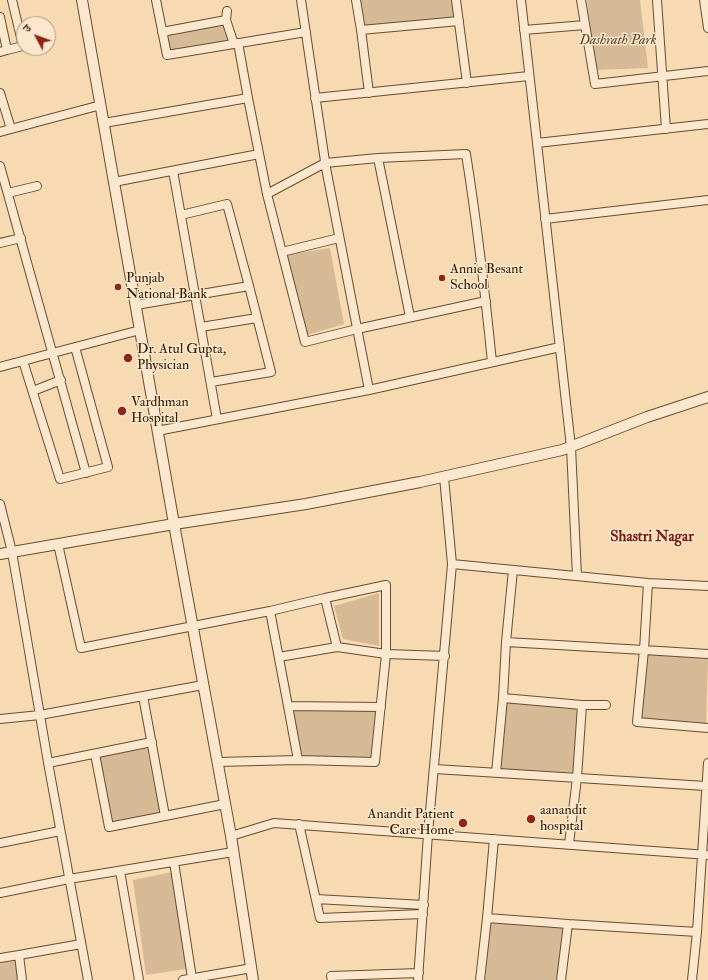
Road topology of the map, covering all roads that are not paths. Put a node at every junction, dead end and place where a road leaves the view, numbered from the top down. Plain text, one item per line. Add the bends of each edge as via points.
1 (12, 0) edge
2 (82, 0) edge
3 (156, 0) edge
4 (301, 0) edge
5 (356, 0) edge
6 (456, 0) edge
7 (521, 0) edge
8 (581, 0) edge
9 (657, 0) edge
10 (704, 0) edge
11 (227, 10) dead end
12 (0, 17) edge
13 (226, 20) junction
14 (459, 21) junction
15 (585, 25) junction
16 (708, 28) edge
17 (362, 30) junction
18 (524, 30) junction
19 (162, 32) junction
20 (306, 32) junction
21 (236, 44) junction
22 (4, 51) edge
23 (708, 72) edge
24 (529, 76) junction
25 (662, 77) junction
26 (467, 83) junction
27 (0, 93) edge
28 (369, 93) junction
29 (248, 98) junction
30 (316, 98) junction
31 (101, 105) junction
32 (104, 123) junction
33 (708, 124) edge
34 (11, 129) junction
35 (666, 129) junction
36 (0, 132) edge
37 (537, 143) junction
38 (259, 154) junction
39 (378, 158) junction
40 (325, 163) junction
41 (0, 166) edge
42 (173, 171) junction
43 (114, 182) junction
44 (37, 186) dead end
45 (8, 193) junction
46 (267, 194) junction
47 (708, 200) edge
48 (181, 215) junction
49 (545, 219) junction
50 (21, 238) junction
51 (339, 238) junction
52 (0, 243) edge
53 (282, 252) junction
54 (249, 286) junction
55 (194, 295) junction
56 (486, 301) junction
57 (136, 305) junction
58 (410, 317) junction
59 (257, 318) junction
60 (201, 328) junction
61 (357, 328) junction
62 (140, 330) junction
63 (75, 347) junction
64 (560, 347) junction
65 (53, 353) junction
66 (23, 361) junction
67 (492, 362) junction
68 (0, 367) edge
69 (61, 380) junction
70 (211, 382) junction
71 (369, 390) junction
72 (33, 391) junction
73 (708, 397) edge
74 (217, 419) junction
75 (157, 431) junction
76 (571, 447) junction
77 (86, 473) junction
78 (444, 477) junction
79 (0, 504) edge
80 (174, 524) junction
81 (58, 544) junction
82 (12, 552) junction
83 (0, 554) edge
84 (452, 564) junction
85 (514, 570) junction
86 (577, 576) junction
87 (648, 583) junction
88 (708, 586) edge
89 (325, 598) junction
90 (270, 611) junction
91 (192, 626) junction
92 (506, 642) junction
93 (337, 647) junction
94 (644, 650) junction
95 (386, 654) junction
96 (708, 654) edge
97 (444, 656) junction
98 (279, 657) junction
99 (203, 685) junction
100 (143, 696) junction
101 (503, 698) junction
102 (606, 704) dead end
103 (582, 705) junction
104 (288, 706) junction
105 (381, 708) junction
106 (40, 715) junction
107 (0, 719) edge
108 (708, 728) edge
109 (152, 742) junction
110 (95, 754) junction
111 (298, 760) junction
112 (217, 762) junction
113 (48, 763) junction
114 (708, 763) edge
115 (435, 769) junction
116 (496, 773) junction
117 (577, 778) junction
118 (706, 786) junction
119 (225, 804) junction
120 (165, 816) junction
121 (299, 824) junction
122 (60, 831) junction
123 (428, 834) junction
124 (231, 836) junction
125 (494, 839) junction
126 (0, 843) edge
127 (570, 844) junction
128 (233, 852) junction
129 (705, 855) edge
130 (174, 862) junction
131 (120, 871) junction
132 (69, 879) junction
133 (0, 892) edge
134 (316, 899) junction
135 (424, 905) junction
136 (423, 914) junction
137 (487, 918) junction
138 (568, 924) junction
139 (697, 932) junction
140 (81, 944) junction
141 (19, 955) junction
142 (0, 958) edge
143 (252, 968) junction
144 (419, 977) edge
145 (192, 978) junction
146 (22, 980) edge
147 (88, 980) edge
148 (139, 980) edge
149 (183, 980) edge
150 (254, 980) edge
151 (332, 980) edge
152 (480, 980) edge
153 (561, 980) edge
154 (692, 980) edge

1 - 22 street via 23,46
2 - 31 street
3 - 19 street
4 - 20 street
5 - 17 street
6 - 14 street
7 - 18 street
8 - 15 street
9 - 25 street
10 - 16 street
11 - 13 street
12 - 22 street
13 - 19 street
13 - 21 street
14 - 17 street
14 - 26 street
15 - 18 street
15 - 25 street via 595,84
17 - 28 street
18 - 24 street
19 - 21 street via 167,55
20 - 21 street
20 - 30 street
21 - 29 street
23 - 25 street
24 - 26 street
24 - 37 street
25 - 35 street
26 - 28 street
27 - 34 street
28 - 30 street
29 - 32 street
29 - 38 street
30 - 40 street
31 - 32 street
31 - 34 street
32 - 43 street
33 - 35 street
34 - 36 street
35 - 37 street
37 - 49 street
38 - 42 street
38 - 46 street
39 - 40 street
39 - 56 street via 466,154
39 - 58 street
40 - 46 street
40 - 51 street
41 - 45 street
42 - 43 street
42 - 48 street
43 - 57 street
44 - 45 street
45 - 50 street
46 - 53 street
47 - 49 street
48 - 54 street via 228,204
48 - 55 street
49 - 64 street
50 - 52 street
50 - 65 street
51 - 53 street
51 - 61 street
53 - 61 street via 304,342
54 - 55 street
54 - 59 street
55 - 57 street
55 - 60 street
56 - 58 street
56 - 67 street
57 - 62 street
58 - 61 street
59 - 60 street
59 - 70 street via 271,372
60 - 70 street
61 - 71 street
62 - 63 street
62 - 75 street
63 - 65 street
63 - 77 street via 108,467
64 - 67 street
64 - 76 street
65 - 66 street
65 - 69 street
66 - 68 street
66 - 72 street
67 - 71 street
69 - 72 street
69 - 77 street
70 - 74 street
71 - 74 street
72 - 77 street via 60,479
73 - 76 street via 647,417
74 - 75 street
75 - 80 street
76 - 78 street
76 - 86 street
78 - 80 street via 306,504
78 - 84 street
79 - 82 street
80 - 81 street
80 - 91 street
81 - 82 street
81 - 91 street via 81,648
82 - 83 street
82 - 106 street
84 - 85 street
84 - 97 street
85 - 86 street
85 - 92 street
86 - 87 street
87 - 88 street
87 - 94 street
89 - 90 street
89 - 93 street
89 - 95 street via 386,585
90 - 91 street
90 - 98 street
91 - 99 street
92 - 94 street
92 - 101 street
93 - 95 street
93 - 98 street
94 - 96 street
94 - 108 street via 637,722
95 - 97 street
95 - 105 street
97 - 115 street
98 - 104 street
99 - 100 street
99 - 112 street
100 - 106 street
100 - 109 street
101 - 103 street
101 - 116 street
102 - 103 street
103 - 117 street
104 - 105 street
104 - 111 street
105 - 111 street via 375,762
106 - 107 street
106 - 113 street
109 - 110 street
109 - 120 street
110 - 113 street
110 - 120 street via 109,827
111 - 112 street
112 - 119 street
113 - 122 street
114 - 118 street
115 - 116 street
115 - 123 street
116 - 117 street
117 - 118 street
117 - 127 street
118 - 129 street
119 - 120 street
119 - 124 street
121 - 123 street
121 - 124 street via 274,822
121 - 134 street
122 - 126 street
122 - 132 street
123 - 125 street
123 - 135 street
124 - 128 street
125 - 127 street
125 - 137 street
127 - 129 street
128 - 130 street
128 - 143 street
129 - 139 street
130 - 131 street
130 - 145 street
131 - 132 street
131 - 148 street
132 - 133 street
132 - 140 street
134 - 135 street
134 - 136 street via 320,918
135 - 136 street
136 - 144 street
137 - 138 street
137 - 152 street
138 - 139 street
138 - 153 street
139 - 154 street
140 - 141 street
140 - 147 street
141 - 142 street
141 - 146 street
143 - 145 street
143 - 150 street
144 - 151 street via 331,976
145 - 149 street

